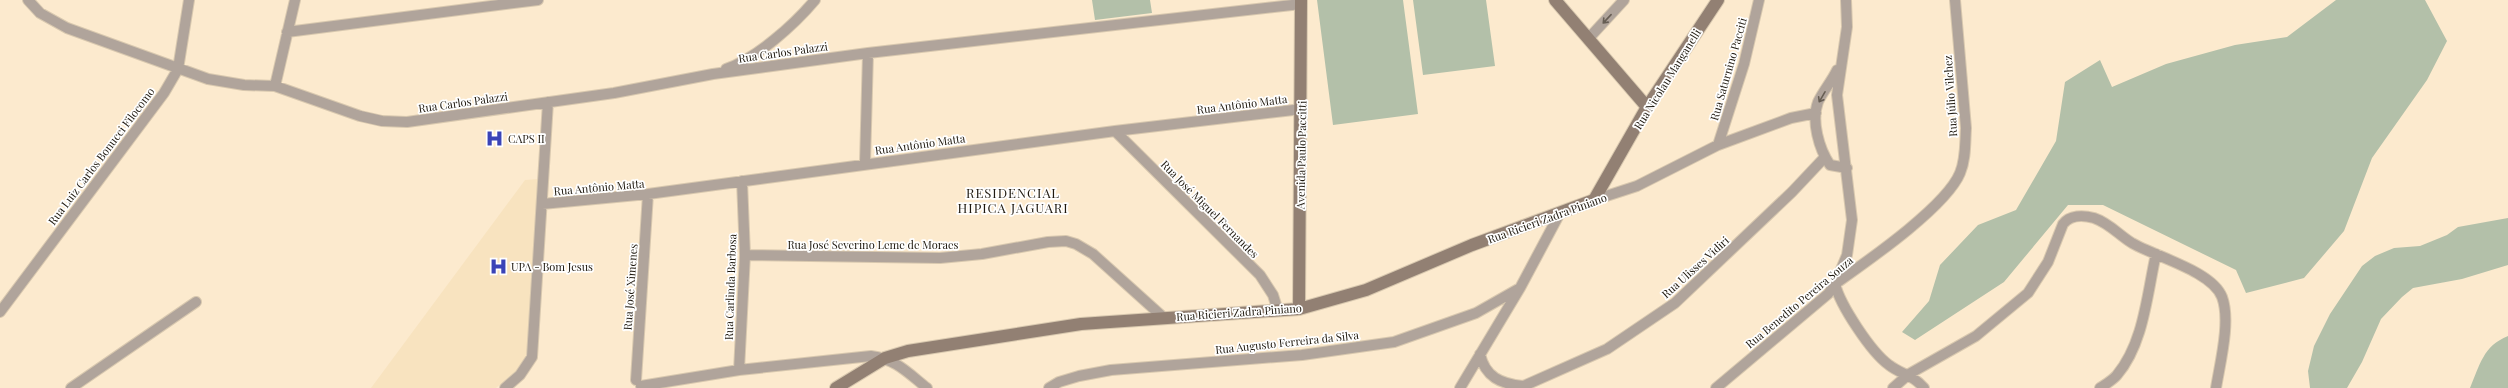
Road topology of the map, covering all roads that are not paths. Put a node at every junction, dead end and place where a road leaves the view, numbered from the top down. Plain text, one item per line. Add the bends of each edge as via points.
1 (28, 0) edge
2 (190, 0) edge
3 (295, 0) edge
4 (538, 0) edge
5 (815, 0) edge
6 (1555, 0) edge
7 (1624, 0) edge
8 (1718, 0) edge
9 (1759, 0) edge
10 (1846, 0) edge
11 (1956, 0) edge
12 (1301, 2) edge
13 (287, 32) junction
14 (1589, 38) junction
15 (868, 53) junction
16 (1841, 63) junction
17 (178, 69) junction
18 (713, 74) junction
19 (1831, 83) junction
20 (275, 86) junction
21 (1837, 95) junction
22 (548, 102) junction
23 (1647, 107) junction
24 (1302, 109) junction
25 (1816, 113) junction
26 (1115, 130) junction
27 (1718, 145) junction
28 (1825, 157) junction
29 (866, 164) junction
30 (1847, 168) junction
31 (742, 182) junction
32 (1951, 187) joint
33 (648, 194) junction
34 (1594, 200) junction
35 (542, 204) junction
36 (1560, 213) junction
37 (2156, 254) junction
38 (745, 255) junction
39 (1835, 284) junction
40 (1520, 288) junction
41 (196, 302) dead end
42 (1299, 309) junction
43 (1278, 311) junction
44 (0, 312) edge
45 (1164, 318) junction
46 (1480, 354) junction
47 (885, 358) junction
48 (739, 370) junction
49 (1909, 374) junction
50 (637, 386) edge
51 (1521, 387) edge
52 (71, 388) edge
53 (505, 388) edge
54 (836, 388) edge
55 (927, 388) edge
56 (1049, 388) edge
57 (1460, 388) edge
58 (1716, 388) edge
59 (1893, 388) edge
60 (1924, 388) edge
61 (2100, 388) edge
62 (2216, 388) edge

1 - 17 street, Rua Carlos Palazzi via 40,13 67,28
2 - 17 street, Rua Luiz Carlos Bonucci Filocomo
3 - 13 street
4 - 13 street
5 - 18 street via 776,38 734,66
6 - 14 street
7 -> 14 street
8 - 23 street, Rua Nicolau Manganelli
9 - 27 street, Rua Saturnino Pacciti via 1744,64
10 - 16 street via 1847,27
11 - 32 street, Rua Júlio Vilchez via 1965,149 1959,174
12 - 15 street, Rua Carlos Palazzi
12 - 24 street, Avenida Paulo Paccitti
13 - 20 street
14 - 23 street
15 - 18 street, Rua Carlos Palazzi
15 - 29 street
16 - 19 street
16 - 21 street
17 - 20 street, Rua Carlos Palazzi via 230,83
17 - 44 street, Rua Luiz Carlos Bonucci Filocomo via 164,93
18 - 22 street, Rua Carlos Palazzi via 614,93
19 - 21 street
19 -> 25 street via 1820,99
20 - 22 street, Rua Carlos Palazzi via 353,114 382,121 407,122
21 - 30 street
22 - 35 street
23 - 34 street, Rua Nicolau Manganelli
24 - 26 street, Rua Antônio Matta
24 - 42 street, Avenida Paulo Paccitti
25 - 27 street, Rua Ricieri Zadra Piniano via 1791,118
25 - 28 street via 1820,146
26 - 29 street, Rua Antônio Matta
26 - 43 street, Rua José Miguel Fernandes via 1260,275 1274,295
27 - 34 street, Rua Ricieri Zadra Piniano via 1637,186
28 - 30 street via 1835,167
28 - 51 street, Rua Ulisses Vidiri via 1792,192 1675,303 1607,349
29 - 31 street, Rua Antônio Matta
30 - 39 street via 1852,220 1846,255
31 - 33 street, Rua Antônio Matta
31 - 38 street, Rua Carlinda Barbosa
32 - 39 street, Rua Benedito Pereira Souza via 1918,220
33 - 35 street, Rua Antônio Matta
33 - 50 street, Rua José Ximenes
34 - 36 street, Rua Ricieri Zadra Piniano
35 - 53 street via 532,357 520,375
36 - 40 street
36 - 42 street, Rua Ricieri Zadra Piniano via 1472,245 1366,290
37 - 49 street via 2093,218 2078,216 2067,219 2048,262 2028,293 1976,336
37 - 61 street via 2139,333 2130,356 2117,376
37 - 62 street via 2201,275 2212,283 2222,296 2226,315
38 - 45 street, Rua José Severino Leme de Moraes via 940,258 1066,241 1092,254
38 - 48 street, Rua Carlinda Barbosa
39 - 49 street via 1846,311 1880,356 1888,364
39 - 58 street, Rua Benedito Pereira Souza via 1828,294
40 - 46 street
40 - 56 street, Rua Augusto Ferreira da Silva via 1476,313 1394,342 1302,355 1111,370 1059,382
41 - 52 street
42 - 43 street, Rua Ricieri Zadra Piniano
43 - 45 street, Rua Ricieri Zadra Piniano
45 - 47 street, Rua Ricieri Zadra Piniano via 1081,324 908,351
46 - 51 street via 1482,366 1489,375
46 - 57 street
47 - 48 street via 855,357
47 - 54 street, Rua Ricieri Zadra Piniano
47 - 55 street via 908,371
48 - 50 street
49 - 59 street
49 - 60 street

